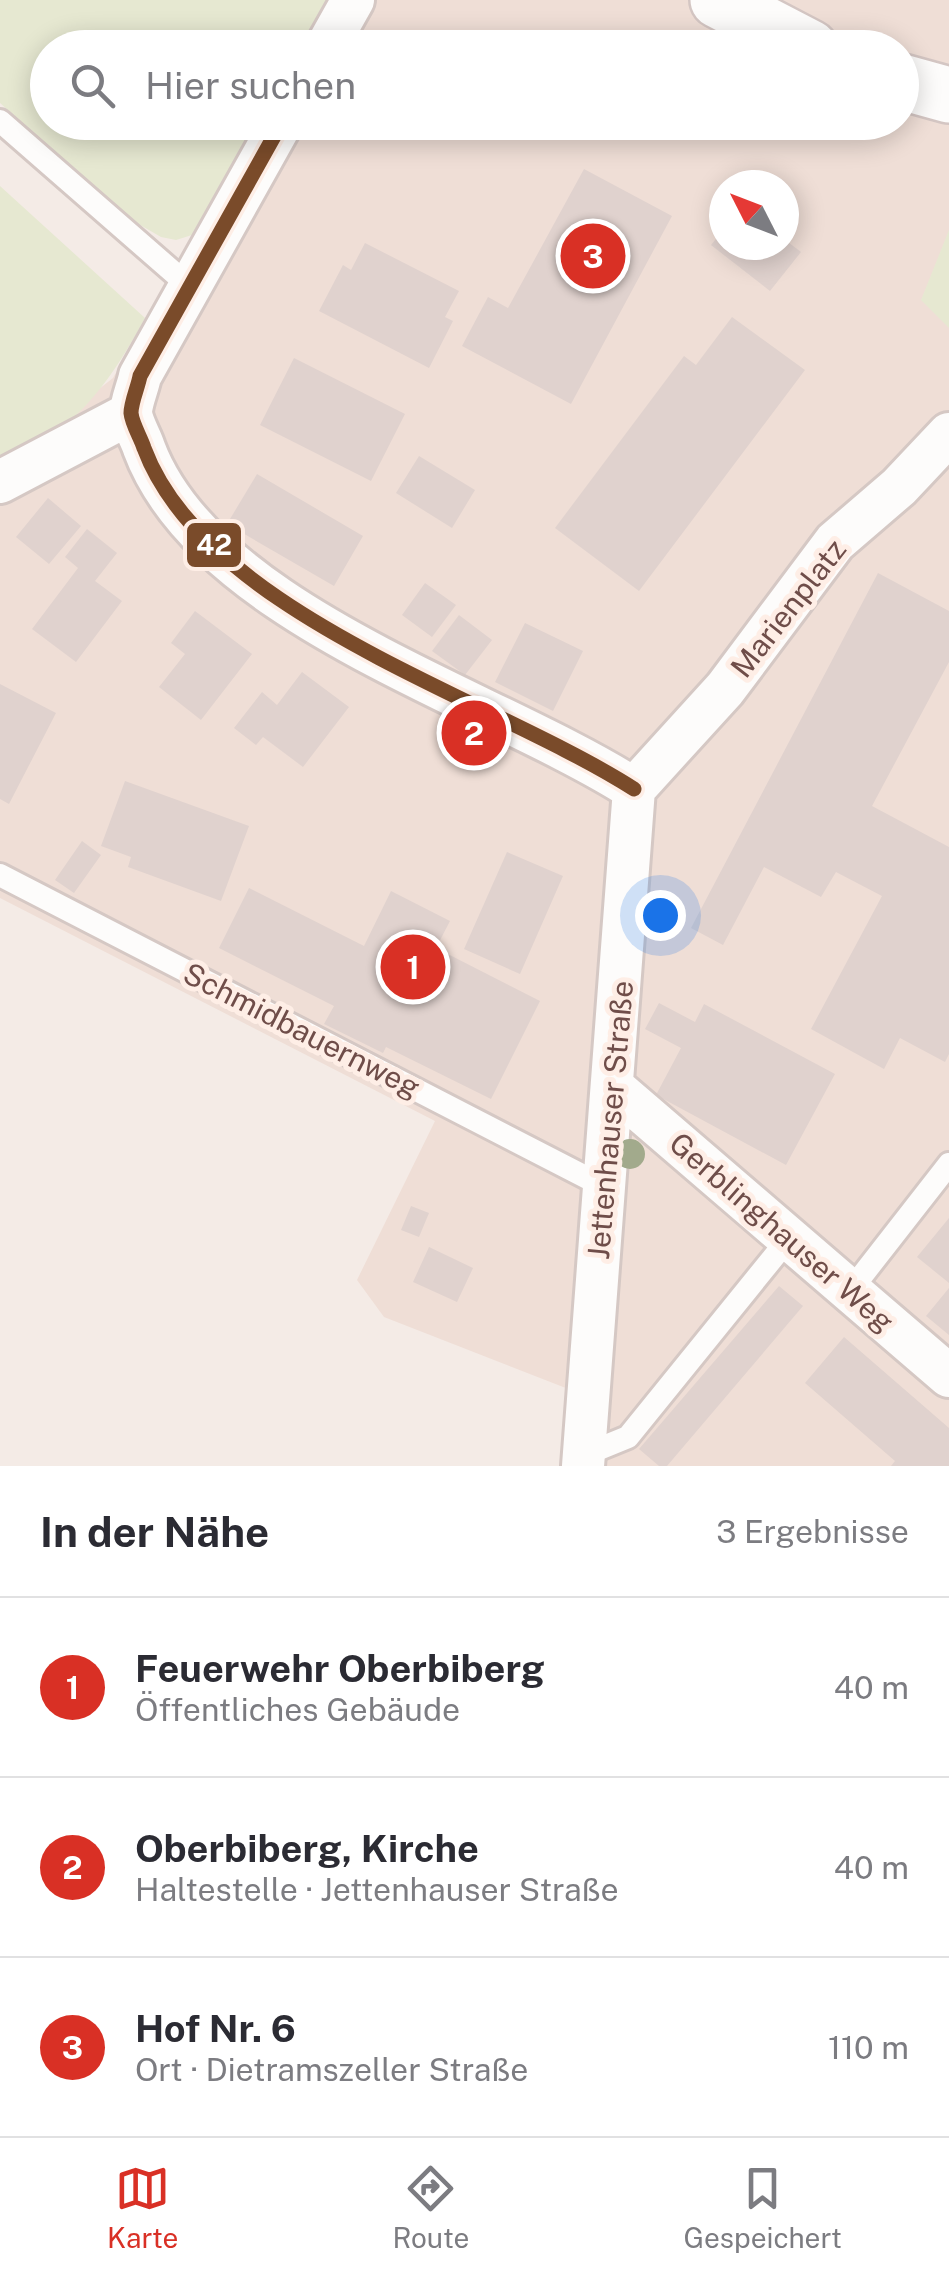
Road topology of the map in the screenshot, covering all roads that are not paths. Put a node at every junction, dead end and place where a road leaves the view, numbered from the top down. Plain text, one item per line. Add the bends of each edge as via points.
1 (354, 0) edge
2 (718, 0) edge
3 (336, 30) edge
4 (776, 30) edge
5 (919, 87) edge
6 (949, 95) edge
7 (0, 121) edge
8 (272, 140) edge
9 (188, 285) junction
10 (131, 412) junction
11 (949, 434) edge
12 (0, 482) edge
13 (634, 789) junction
14 (0, 874) edge
15 (614, 1088) junction
16 (949, 1164) edge
17 (603, 1186) junction
18 (789, 1238) junction
19 (850, 1290) junction
20 (949, 1376) edge
21 (584, 1460) edge

1 - 3 street
2 - 4 main road
5 - 6 main road
7 - 9 lane
8 - 9 street
9 - 10 street via 140,376
10 - 12 street
10 - 13 street via 162,490 222,556 303,613
11 - 13 street, Marienplatz via 836,542 725,688
13 - 15 street, Jettenhauser Straße
14 - 17 lane, Schmidbauernweg
15 - 17 street, Jettenhauser Straße
15 - 18 street, Gerblinghauser Weg
16 - 19 lane
17 - 21 street, Jettenhauser Straße
18 - 19 street, Gerblinghauser Weg
18 - 21 lane via 628,1437
19 - 20 street, Gerblinghauser Weg

